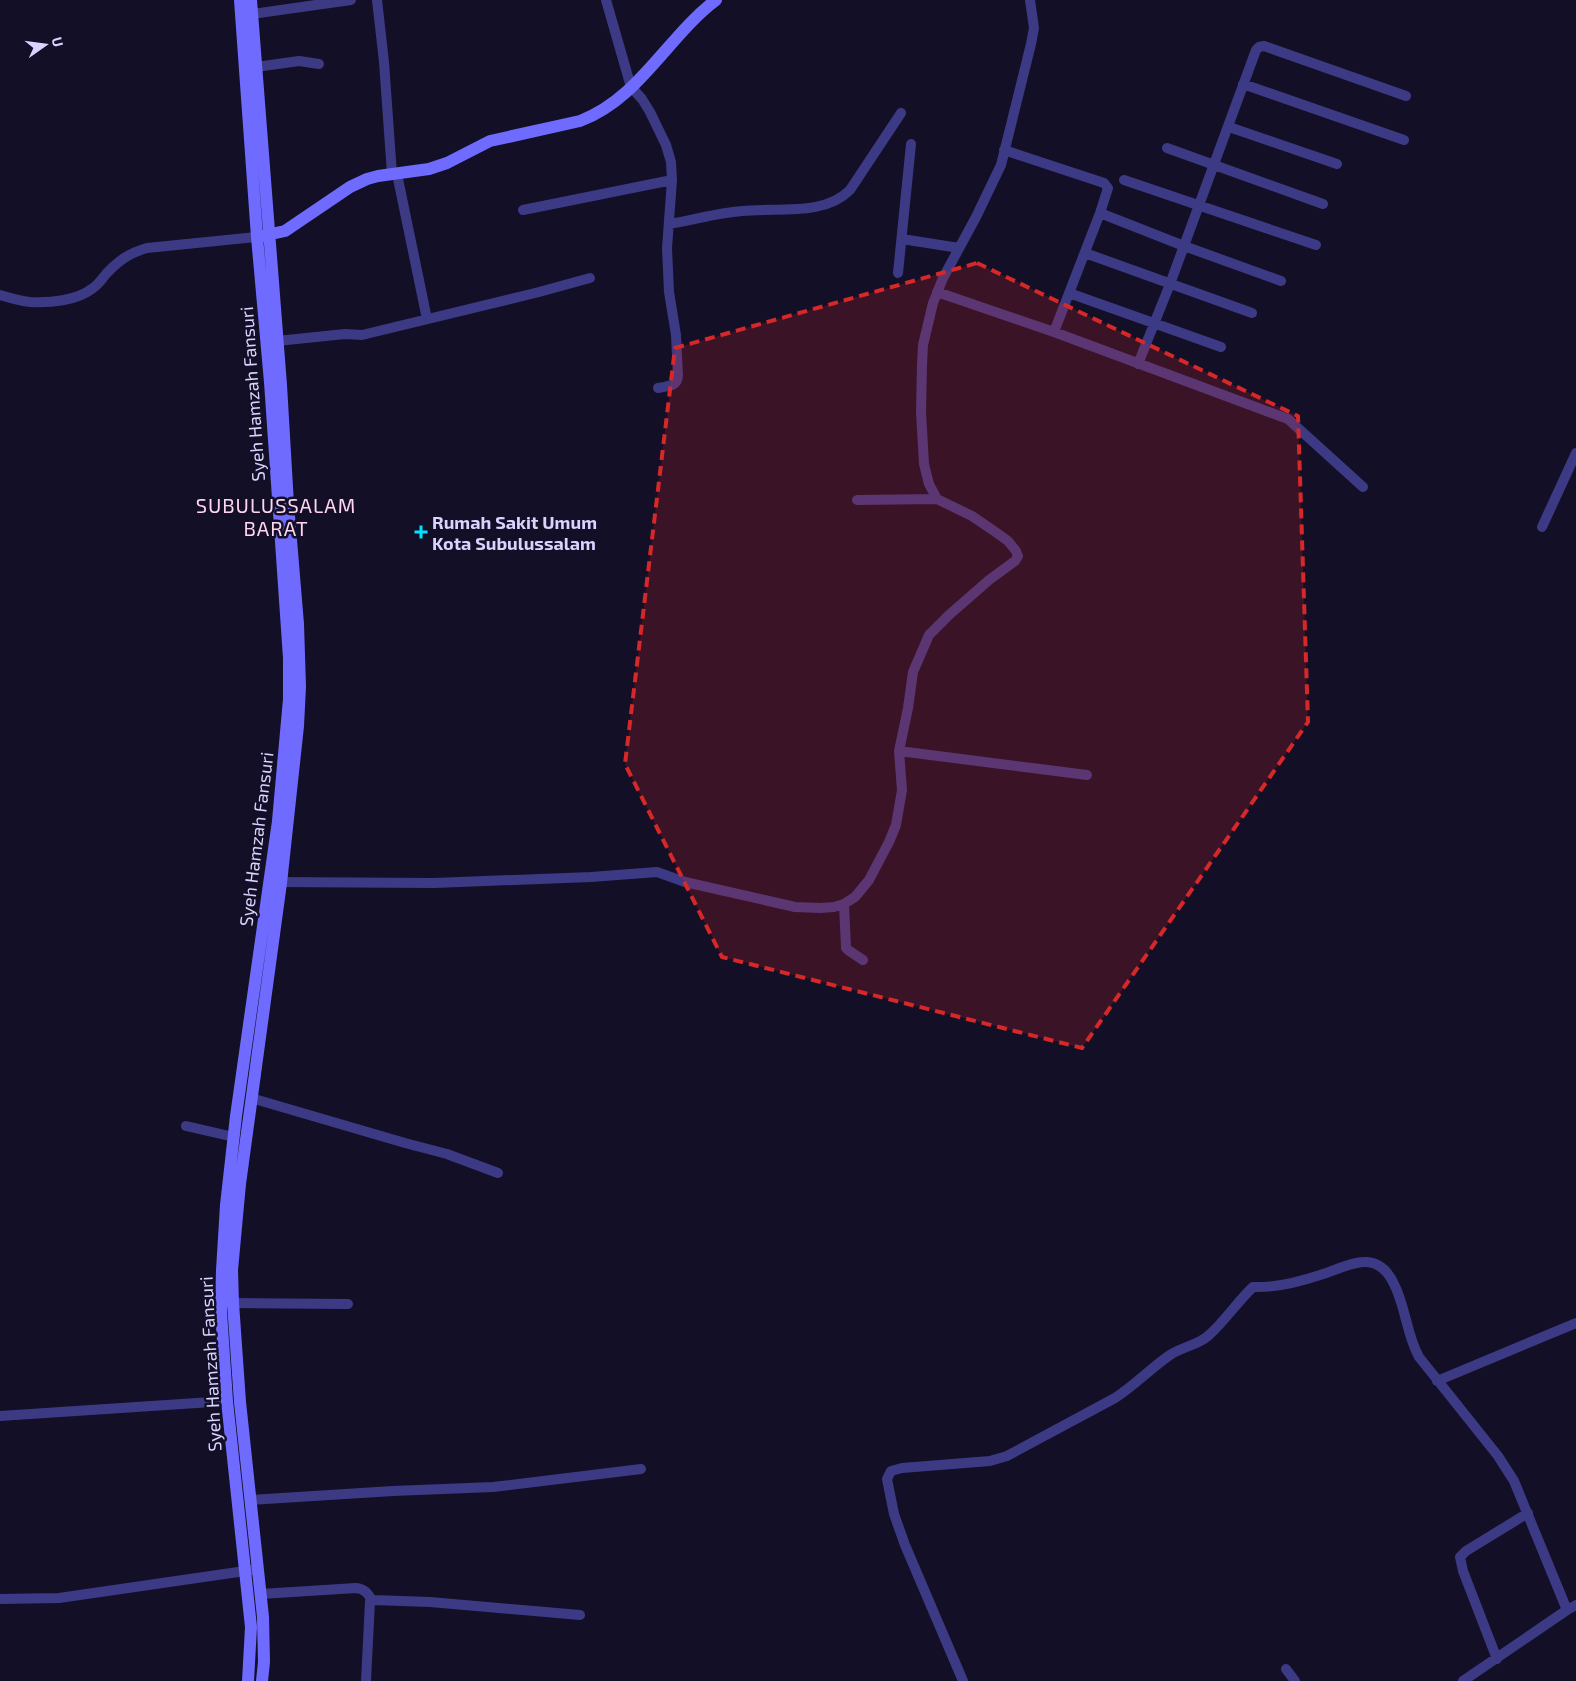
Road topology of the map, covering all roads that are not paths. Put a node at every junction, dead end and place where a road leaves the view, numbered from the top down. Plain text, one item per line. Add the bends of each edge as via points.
1 (240, 0) edge
2 (251, 0) edge
3 (351, 0) edge
4 (377, 0) edge
5 (606, 0) edge
6 (716, 0) edge
7 (1030, 0) edge
8 (252, 14) junction
9 (319, 64) dead end
10 (256, 67) junction
11 (1243, 84) junction
12 (631, 87) junction
13 (1406, 96) dead end
14 (901, 113) dead end
15 (1229, 127) junction
16 (1404, 140) dead end
17 (912, 144) dead end
18 (1167, 148) dead end
19 (1004, 150) junction
20 (1337, 164) dead end
21 (1214, 165) junction
22 (394, 174) junction
23 (672, 180) junction
24 (1124, 180) dead end
25 (1323, 204) dead end
26 (1198, 205) junction
27 (523, 210) dead end
28 (1100, 213) junction
29 (669, 224) junction
30 (263, 236) junction
31 (902, 239) junction
32 (1184, 246) junction
33 (1316, 246) dead end
34 (959, 248) junction
35 (1084, 253) junction
36 (898, 272) dead end
37 (590, 278) dead end
38 (1281, 282) dead end
39 (1170, 284) junction
40 (937, 292) junction
41 (1069, 293) junction
42 (0, 295) edge
43 (1252, 313) dead end
44 (427, 319) junction
45 (1155, 323) junction
46 (1054, 332) junction
47 (277, 341) junction
48 (1221, 347) dead end
49 (1138, 364) junction
50 (658, 388) dead end
51 (1576, 453) edge
52 (1363, 487) dead end
53 (938, 499) junction
54 (857, 500) dead end
55 (1542, 527) dead end
56 (294, 660) junction
57 (899, 751) junction
58 (1087, 775) dead end
59 (275, 882) junction
60 (844, 904) junction
61 (863, 960) dead end
62 (251, 1098) junction
63 (186, 1126) dead end
64 (234, 1137) junction
65 (498, 1173) dead end
66 (233, 1303) junction
67 (348, 1304) dead end
68 (1576, 1323) edge
69 (228, 1329) junction
70 (1437, 1381) junction
71 (227, 1401) junction
72 (0, 1416) edge
73 (641, 1469) dead end
74 (251, 1500) junction
75 (1528, 1513) junction
76 (245, 1570) junction
77 (258, 1570) junction
78 (261, 1594) junction
79 (0, 1599) edge
80 (372, 1600) junction
81 (1571, 1607) edge
82 (580, 1615) dead end
83 (1497, 1659) junction
84 (1286, 1669) dead end
85 (248, 1681) edge
86 (262, 1681) edge
87 (366, 1681) edge
88 (963, 1681) edge
89 (1295, 1681) edge
90 (1463, 1681) edge

1 - 30 main road, Syeh Hamzah Fansuri
2 - 8 main road, Syeh Hamzah Fansuri
3 - 8 street
4 - 22 street
5 - 12 street
6 - 12 main road via 694,18
7 - 19 street via 1034,28
8 - 10 main road, Syeh Hamzah Fansuri
9 - 10 street via 299,61
10 - 30 main road, Syeh Hamzah Fansuri
11 - 13 street via 1256,50 1264,46
11 - 15 street
11 - 16 street
12 - 22 main road via 605,109 580,121 500,138 438,166
12 - 23 street via 647,105 666,145
14 - 29 street via 842,198 814,207 741,211
15 - 20 street
15 - 21 street
17 - 31 street
18 - 21 street
19 - 28 street via 1104,182 1108,190
19 - 34 street via 996,177
21 - 25 street
21 - 26 street
22 - 30 main road via 358,183 285,231
22 - 44 street
23 - 27 street
23 - 29 street
24 - 26 street
26 - 32 street
26 - 33 street
28 - 32 street
28 - 35 street
29 - 50 street via 669,292 676,335 678,382
30 - 42 street via 147,248 124,257 94,288 80,296 30,302
30 - 47 main road, Syeh Hamzah Fansuri
30 - 56 main road, Syeh Hamzah Fansuri via 270,382
31 - 34 street
31 - 36 street
32 - 38 street
32 - 39 street
34 - 40 street
35 - 39 street
35 - 41 street
37 - 44 street
39 - 43 street
39 - 45 street
40 - 46 street
40 - 53 street via 923,345 921,412 924,464 929,484
41 - 45 street
41 - 46 street
44 - 47 street via 362,335
45 - 48 street
45 - 49 street
46 - 49 street
47 - 56 main road, Syeh Hamzah Fansuri via 298,624
49 - 52 street via 1288,419
51 - 55 street
53 - 54 street
53 - 57 street via 994,530 1008,541 1018,556 929,635 913,672
56 - 59 main road, Syeh Hamzah Fansuri via 300,687 298,726
57 - 58 street
57 - 60 street via 902,790 896,825 869,880
59 - 60 street via 434,883 657,872 685,882 795,907 820,908
59 - 62 main road, Syeh Hamzah Fansuri
59 - 64 main road, Syeh Hamzah Fansuri
60 - 61 street via 846,948
62 - 65 street via 447,1154
62 - 66 main road, Syeh Hamzah Fansuri via 232,1270
63 - 64 street
64 - 69 main road, Syeh Hamzah Fansuri via 222,1260
66 - 67 street
66 - 69 main road, Syeh Hamzah Fansuri
68 - 70 street
69 - 71 main road, Syeh Hamzah Fansuri
69 - 74 main road, Syeh Hamzah Fansuri
70 - 75 street via 1498,1456
70 - 88 street via 1413,1346 1398,1294 1388,1274 1372,1263 1357,1262 1281,1286 1253,1287 1200,1342 1177,1350 1115,1398 1007,1456 990,1461 891,1471 887,1482 900,1531
71 - 72 street
71 - 76 main road, Syeh Hamzah Fansuri
73 - 74 street via 493,1487
74 - 77 main road, Syeh Hamzah Fansuri
75 - 81 street
75 - 83 street via 1460,1557
76 - 77 street
76 - 79 street via 59,1598
76 - 85 main road, Syeh Hamzah Fansuri via 251,1627
77 - 78 main road, Syeh Hamzah Fansuri
78 - 80 street via 356,1588 367,1592
78 - 86 main road, Syeh Hamzah Fansuri
80 - 82 street
80 - 87 street
81 - 83 street
83 - 90 street
84 - 89 street

